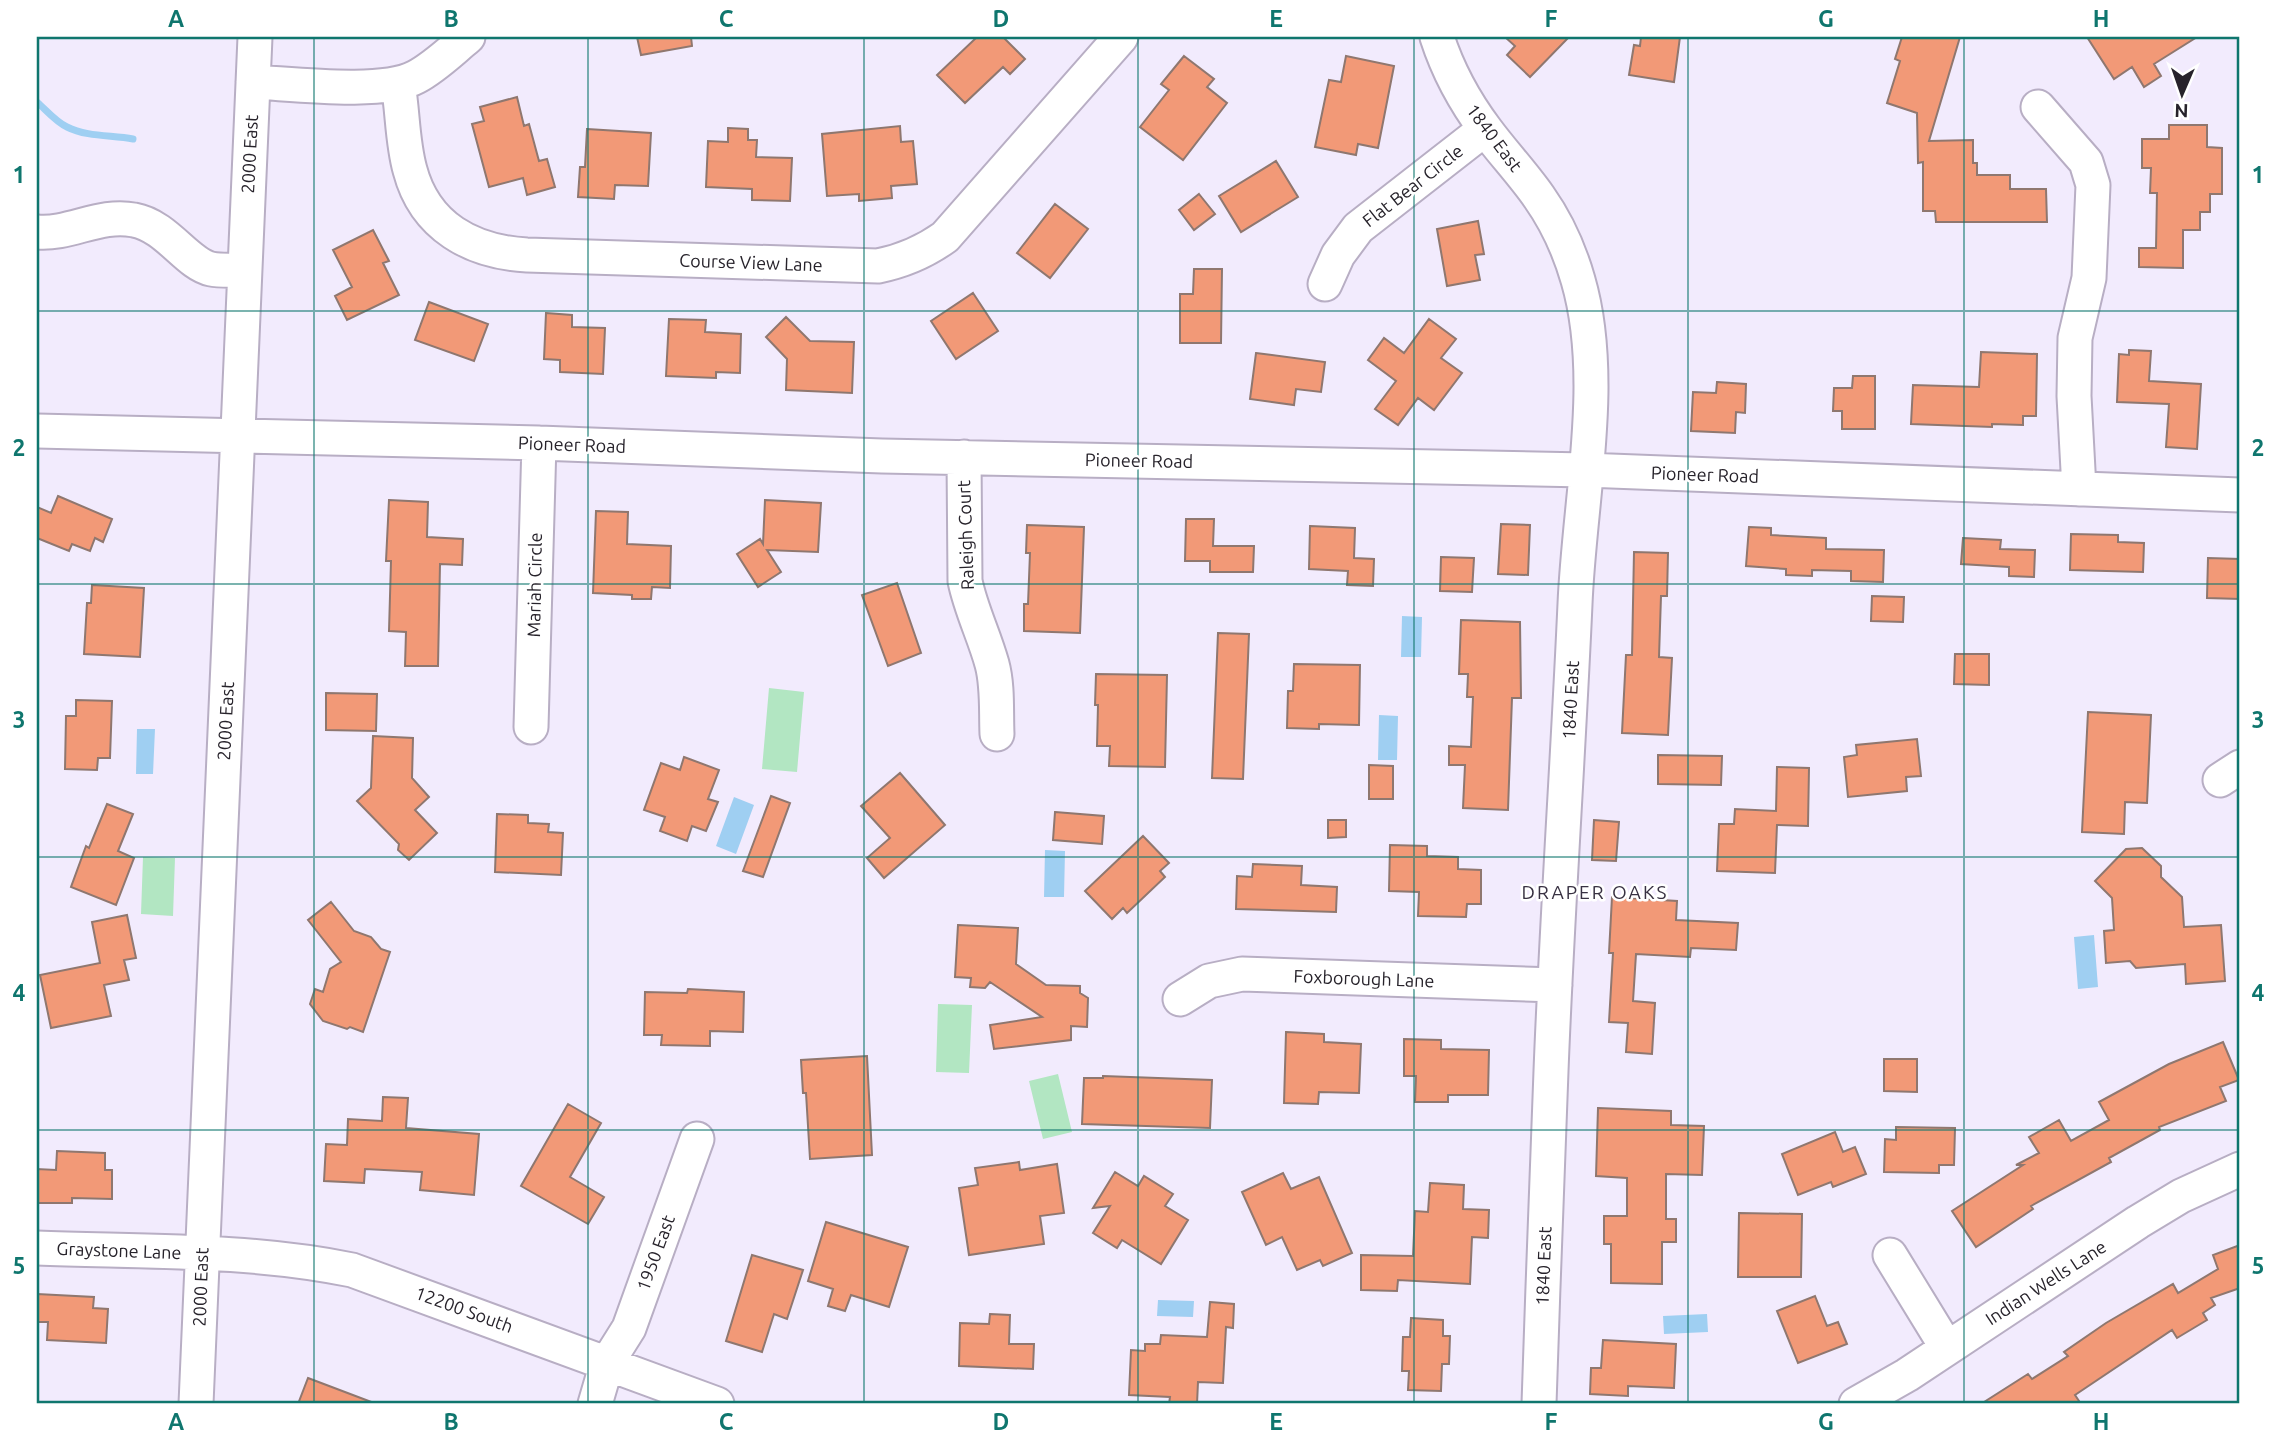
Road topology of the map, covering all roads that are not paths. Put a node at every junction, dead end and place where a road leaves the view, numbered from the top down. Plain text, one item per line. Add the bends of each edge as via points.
1 (255, 37) edge
2 (468, 37) edge
3 (1121, 37) edge
4 (1437, 37) edge
5 (253, 82) junction
6 (398, 84) junction
7 (2038, 107) dead end
8 (1485, 129) junction
9 (37, 232) edge
10 (244, 270) junction
11 (1325, 284) dead end
12 (37, 431) edge
13 (238, 435) junction
14 (539, 443) junction
15 (964, 457) junction
16 (1585, 470) junction
17 (2080, 489) junction
18 (2240, 495) edge
19 (531, 727) dead end
20 (997, 734) dead end
21 (1555, 985) junction
22 (1180, 999) dead end
23 (697, 1139) dead end
24 (2240, 1169) edge
25 (37, 1248) edge
26 (202, 1254) junction
27 (1890, 1255) dead end
28 (1947, 1348) junction
29 (607, 1363) junction
30 (196, 1404) edge
31 (595, 1404) edge
32 (717, 1404) edge
33 (1539, 1404) edge
34 (1856, 1404) edge

1 - 5 street, 2000 East
2 - 6 street via 423,73
3 - 6 street, Course View Lane via 945,237 914,256 878,266 520,255 471,244 446,228 418,192 410,171
4 - 8 street, 1840 East via 1458,89
5 - 6 street
5 - 10 street, 2000 East
7 - 17 street via 2086,162 2093,185 2089,278 2075,338 2074,422
8 - 11 street, Flat Bear Circle via 1358,228 1338,255
8 - 16 street, 1840 East via 1540,198 1578,280 1588,328 1590,377
9 - 10 street via 116,218 135,220 166,234 210,269
10 - 13 street, 2000 East
12 - 13 street, Pioneer Road
13 - 14 street, Pioneer Road
13 - 26 street, 2000 East
14 - 15 street, Pioneer Road
14 - 19 street, Mariah Circle
15 - 16 street, Pioneer Road
15 - 20 street, Raleigh Court via 965,581 996,681
16 - 17 street, Pioneer Road
16 - 21 street, 1840 East
17 - 18 street, Pioneer Road
21 - 22 street, Foxborough Lane via 1242,974 1209,981
21 - 33 street, 1840 East
23 - 29 street, 1950 East via 629,1328
24 - 28 street, Indian Wells Lane via 2138,1222
25 - 26 street, Graystone Lane
26 - 29 street, 12200 South via 310,1262 352,1270
26 - 30 street, 2000 East
27 - 28 street
28 - 34 street, Indian Wells Lane
29 - 31 street, 1950 East
29 - 32 street, 12200 South

